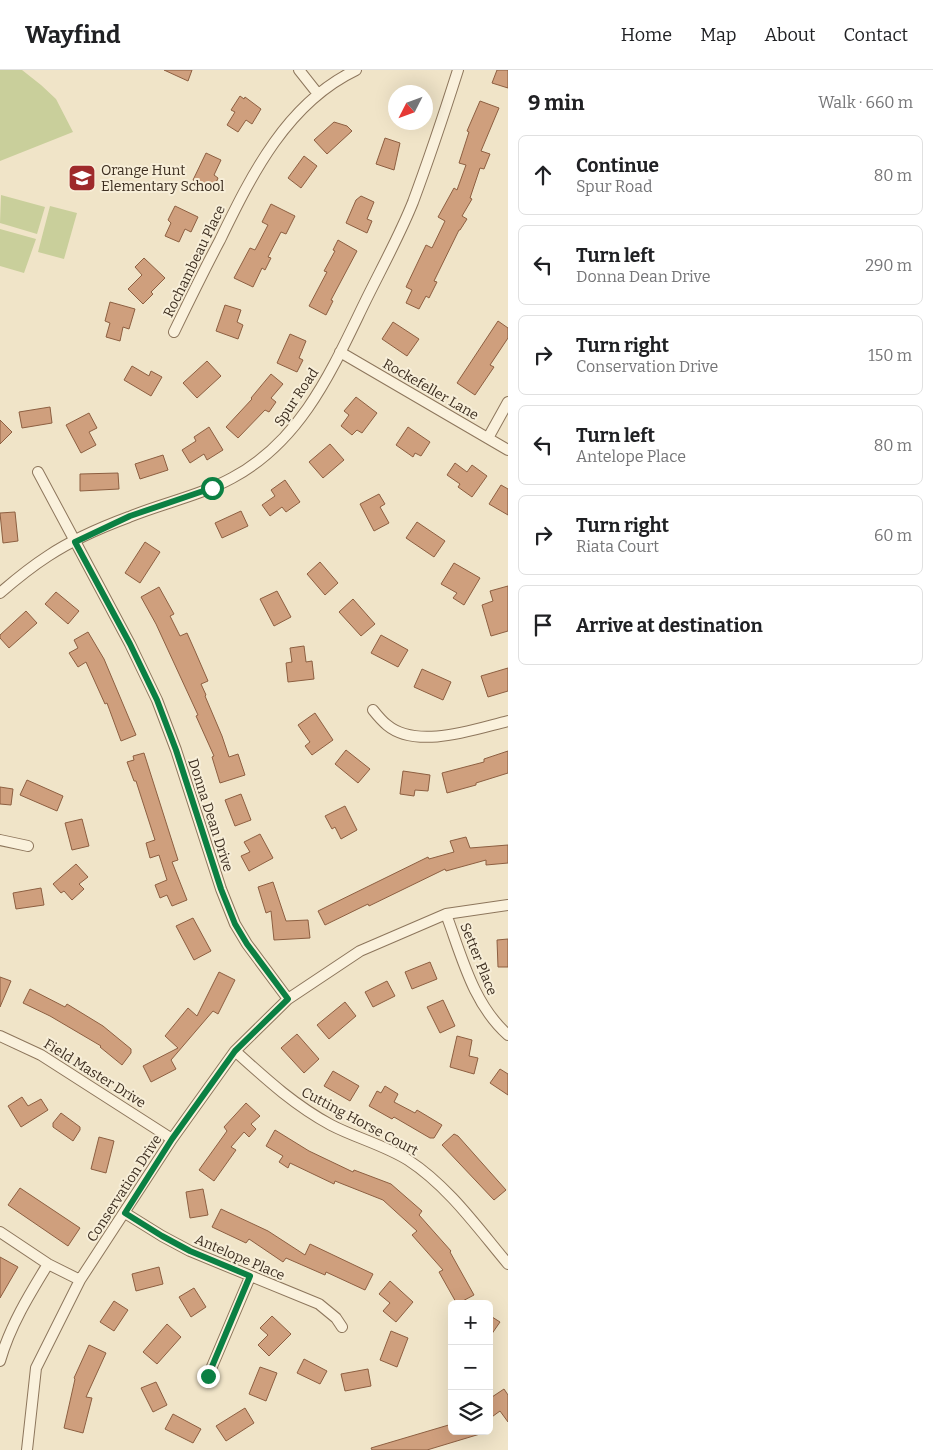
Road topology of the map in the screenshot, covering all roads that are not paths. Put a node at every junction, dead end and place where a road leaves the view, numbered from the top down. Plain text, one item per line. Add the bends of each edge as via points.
1 (299, 70) edge
2 (356, 70) edge
3 (454, 71) edge
4 (318, 94) junction
5 (174, 332) dead end
6 (340, 352) junction
7 (508, 402) edge
8 (488, 438) junction
9 (508, 450) edge
10 (38, 472) dead end
11 (75, 542) junction
12 (0, 593) edge
13 (373, 710) dead end
14 (508, 721) edge
15 (0, 840) edge
16 (28, 846) dead end
17 (508, 905) edge
18 (446, 914) junction
19 (288, 999) junction
20 (508, 1035) edge
21 (0, 1036) edge
22 (235, 1051) junction
23 (172, 1139) junction
24 (125, 1213) junction
25 (0, 1232) edge
26 (48, 1264) junction
27 (508, 1264) edge
28 (250, 1276) junction
29 (80, 1280) junction
30 (342, 1327) dead end
31 (0, 1360) edge
32 (208, 1376) dead end
33 (27, 1450) edge

1 - 4 street
2 - 4 street, Rochambeau Place
3 - 6 street, Spur Road via 412,204
4 - 5 street, Rochambeau Place via 288,124 257,168
6 - 8 street, Rockefeller Lane
6 - 11 street, Spur Road via 301,420 254,465 212,488 130,516
7 - 8 street
8 - 9 street, Rockefeller Lane
10 - 11 street, Donna Dean Drive
11 - 12 street, Spur Road via 49,555
11 - 19 street, Donna Dean Drive via 157,700 235,924 251,951
13 - 14 street via 388,726 402,733 429,737 454,735
15 - 16 street
17 - 18 street, Conservation Drive
18 - 19 street, Conservation Drive via 360,951
18 - 20 street, Setter Place via 474,989 490,1016
19 - 22 street, Conservation Drive
21 - 23 street, Field Master Drive via 41,1055
22 - 23 street, Conservation Drive
22 - 27 street, Cutting Horse Court via 306,1111 390,1150 425,1172 456,1202
23 - 24 street, Conservation Drive
24 - 28 street, Antelope Place via 190,1251
24 - 29 street, Conservation Drive
25 - 26 street
26 - 29 street
26 - 31 street via 5,1342
28 - 30 street, Antelope Place via 318,1304
28 - 32 street
29 - 33 street, Conservation Drive via 36,1368

